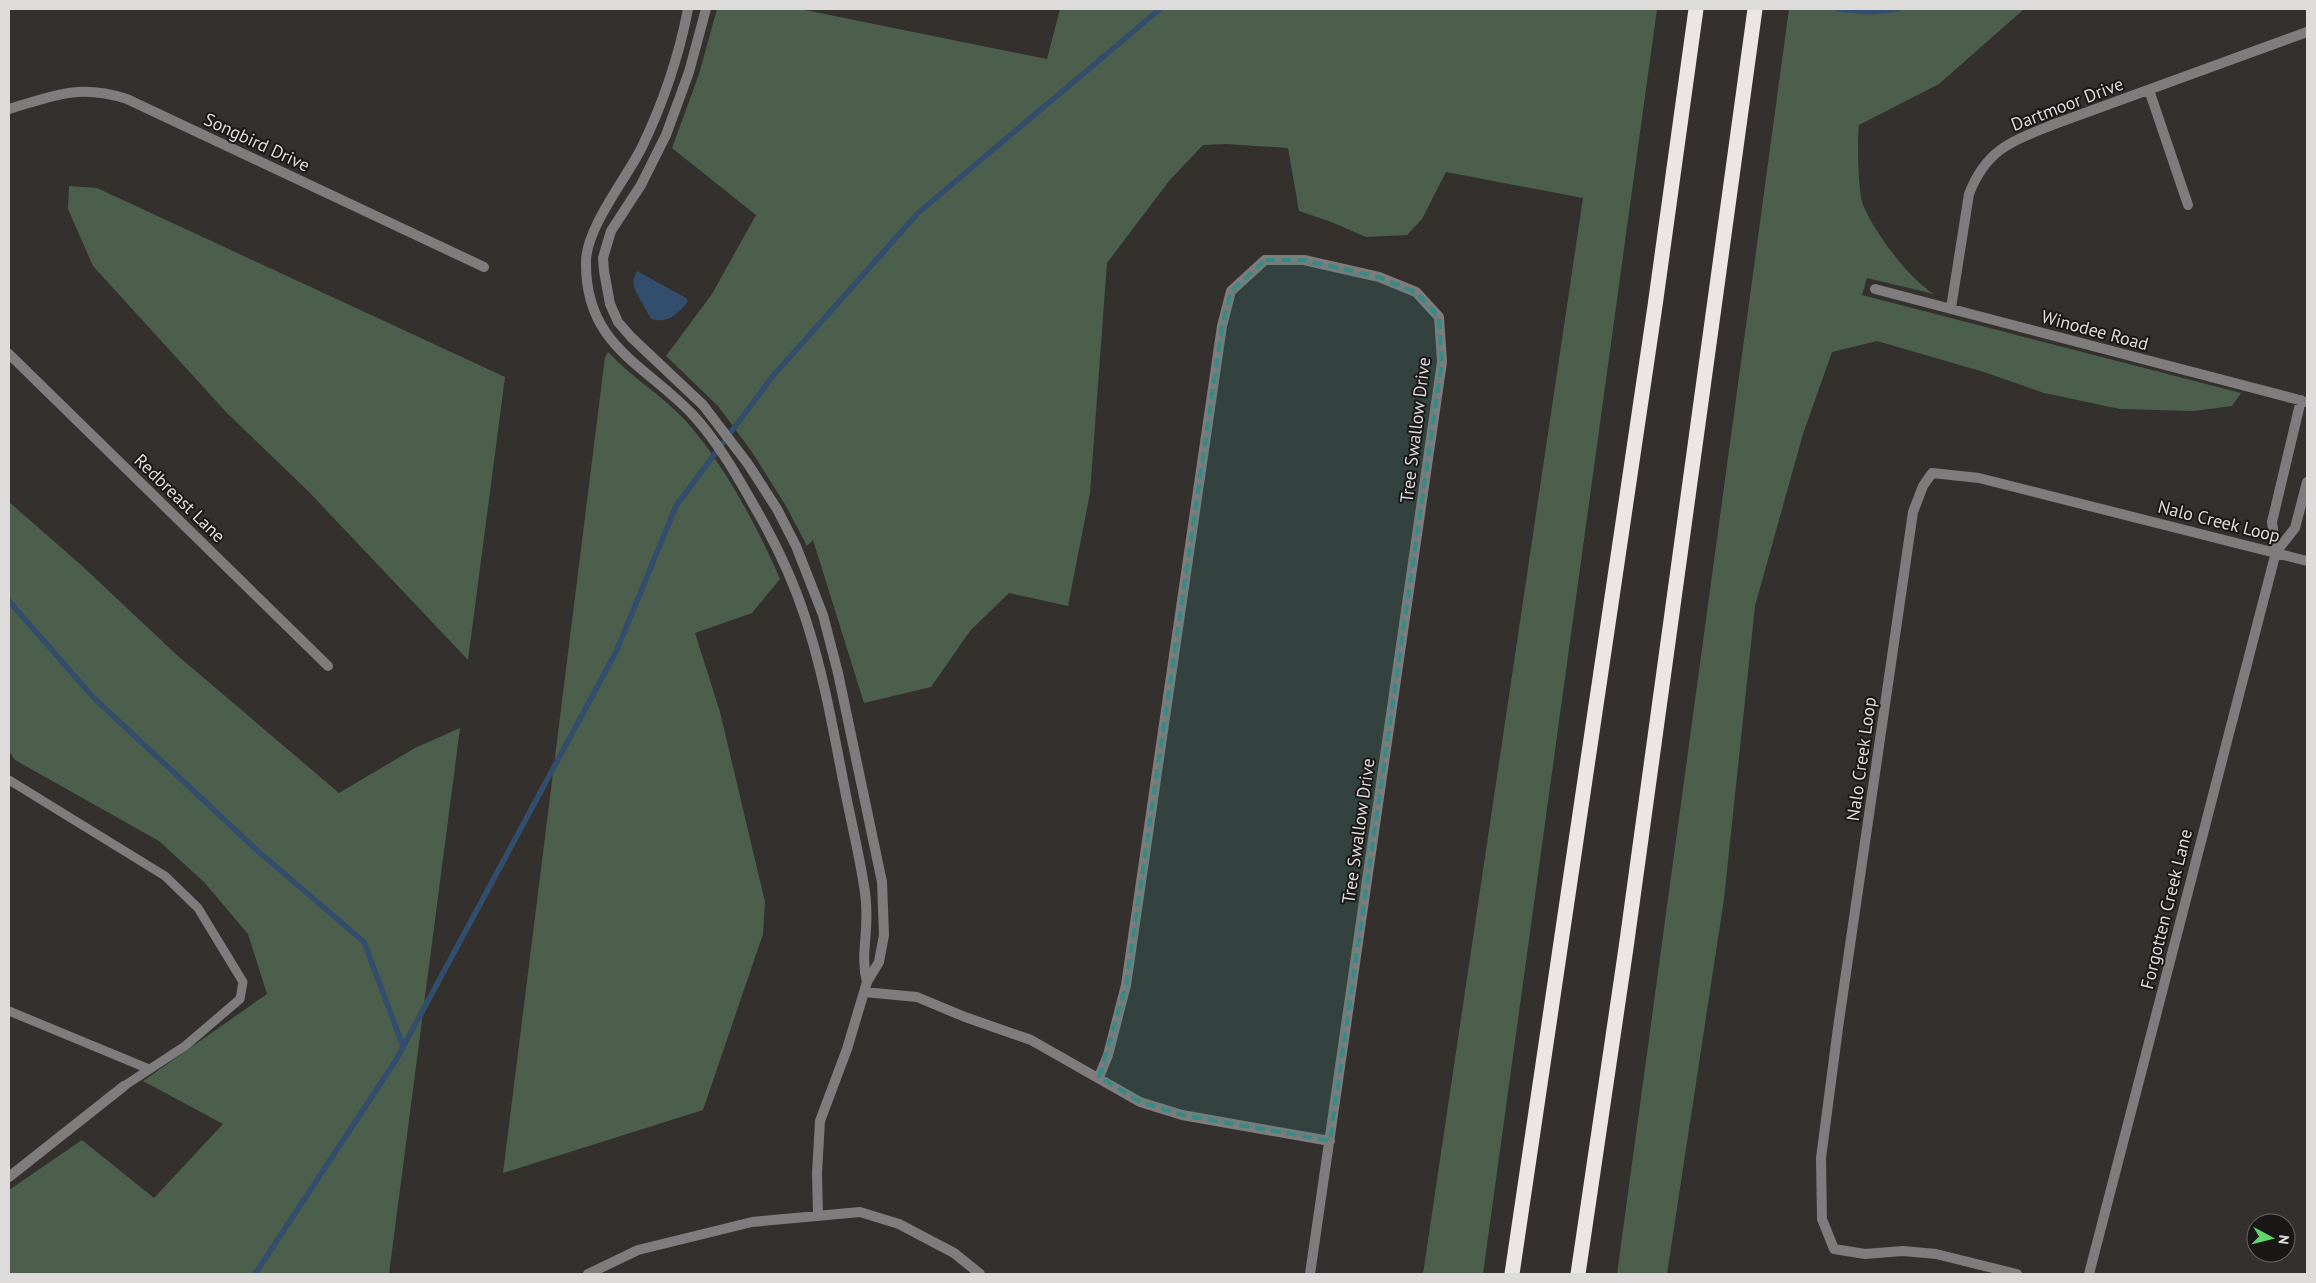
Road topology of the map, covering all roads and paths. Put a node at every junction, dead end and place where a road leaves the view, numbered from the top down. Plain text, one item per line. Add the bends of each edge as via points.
1 (688, 9) edge
2 (706, 9) edge
3 (1696, 9) edge
4 (1755, 9) edge
5 (2307, 32) edge
6 (2149, 90) junction
7 (9, 109) edge
8 (626, 178) junction
9 (641, 185) junction
10 (2188, 205) dead end
11 (484, 267) dead end
12 (1875, 289) dead end
13 (1951, 308) junction
14 (9, 354) edge
15 (2304, 401) edge
16 (2307, 482) edge
17 (2276, 552) junction
18 (2307, 561) edge
19 (328, 666) dead end
20 (849, 726) junction
21 (832, 729) junction
22 (9, 780) edge
23 (876, 848) junction
24 (857, 850) junction
25 (866, 987) junction
26 (9, 1011) edge
27 (149, 1069) junction
28 (1099, 1077) junction
29 (124, 1086) joint
30 (1330, 1141) junction
31 (9, 1177) edge
32 (818, 1216) junction
33 (588, 1274) edge
34 (980, 1274) edge
35 (1310, 1274) edge
36 (1512, 1274) edge
37 (1578, 1274) edge
38 (2017, 1274) edge
39 (2089, 1274) edge

1 - 8 street via 661,102
2 - 9 street via 678,104
3 - 36 highway
4 - 37 highway
5 - 6 street, Dartmoor Drive
6 - 10 street
6 - 13 street, Dartmoor Drive via 2014,140 1986,161 1968,194
7 - 11 street, Songbird Drive via 60,93 83,90 127,99
8 - 9 street
8 - 21 street via 598,221 586,260 588,288 601,325 627,358 694,416 737,476 779,552 806,618
9 - 20 street via 611,231 606,246 604,271 610,304 618,322 631,337 703,405 777,509 814,590 830,641
12 - 13 street, Winodee Road
13 - 15 street, Winodee Road
14 - 19 street, Redbreast Lane
15 - 17 street, Forgotten Creek Lane via 2272,522
16 - 17 street, Forgotten Creek Lane via 2295,528
17 - 18 street, Nalo Creek Loop
17 - 38 street, Nalo Creek Loop via 1979,478 1932,473 1913,512 1821,1158 1822,1219 1834,1249 1865,1254 1903,1251 1936,1254
17 - 39 street, Forgotten Creek Lane
20 - 21 street
20 - 23 street
21 - 24 street
22 - 27 lane via 165,876 198,908 243,982 240,999 185,1046
23 - 24 street
23 - 25 street via 882,882 884,935 879,962
24 - 25 street via 864,883 867,926 863,965
25 - 28 street via 917,997 1031,1040
25 - 32 street via 820,1121
26 - 27 lane
27 - 29 lane
28 - 30 street via 1140,1102 1182,1115
28 - 30 street, Tree Swallow Drive via 1126,985 1222,326 1231,291 1265,260 1304,260 1379,277 1416,292 1439,317 1442,362
29 - 31 street
30 - 35 street, Tree Swallow Drive
32 - 33 street via 752,1222 638,1250
32 - 34 street via 860,1212 899,1224 954,1253

